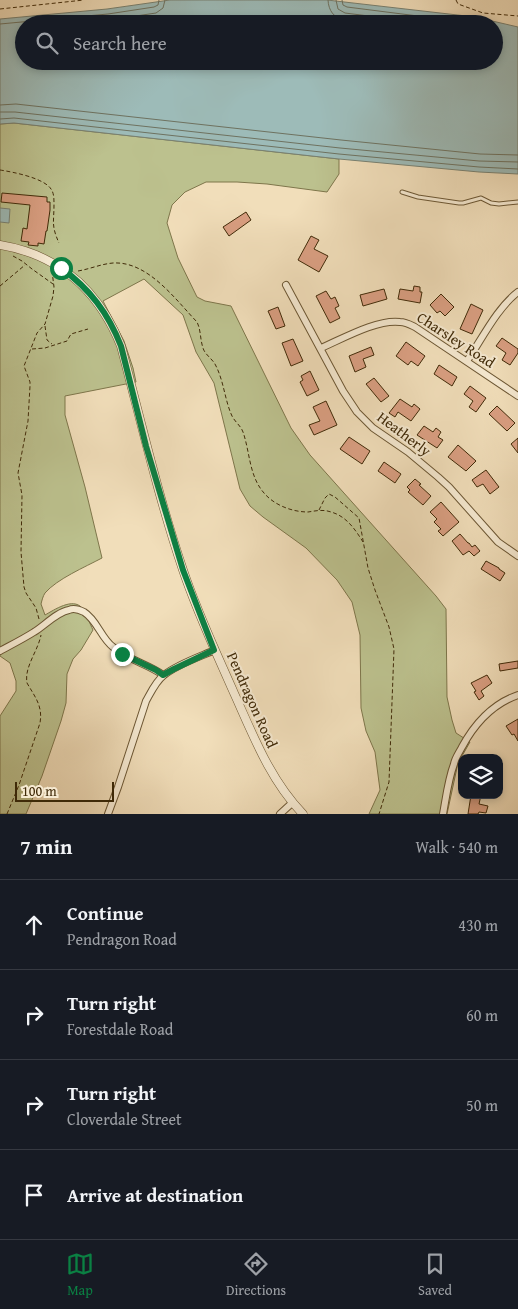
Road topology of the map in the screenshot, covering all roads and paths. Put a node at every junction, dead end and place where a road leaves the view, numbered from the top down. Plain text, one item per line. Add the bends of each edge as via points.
1 (84, 0) edge
2 (456, 0) edge
3 (0, 9) edge
4 (518, 16) edge
5 (0, 170) edge
6 (402, 192) dead end
7 (518, 202) edge
8 (59, 243) dead end
9 (0, 245) edge
10 (14, 256) dead end
11 (50, 262) junction
12 (26, 264) junction
13 (78, 271) dead end
14 (53, 284) junction
15 (286, 285) dead end
16 (0, 286) edge
17 (518, 292) edge
18 (45, 324) junction
19 (88, 329) dead end
20 (52, 345) junction
21 (321, 348) junction
22 (31, 349) junction
23 (467, 361) junction
24 (518, 396) edge
25 (319, 511) junction
26 (362, 542) junction
27 (518, 556) edge
28 (41, 627) junction
29 (214, 650) junction
30 (0, 651) edge
31 (163, 675) junction
32 (518, 695) edge
33 (292, 803) junction
34 (7, 814) edge
35 (108, 814) edge
36 (280, 814) edge
37 (303, 814) edge
38 (379, 814) edge
39 (443, 814) edge

1 - 3 path
2 - 4 path via 458,4 484,12
5 - 8 path via 47,184 54,194 52,226
6 - 7 lane via 418,198 459,204 481,198 499,204
9 - 11 street, Pendragon Road
10 - 12 path
11 - 14 path
11 - 29 street, Pendragon Road via 86,289 115,330 183,570
12 - 14 path
12 - 16 path
13 - 25 path via 113,263 130,265 161,284 197,322 203,349 216,365 233,417 242,430 254,476 263,493 286,508
14 - 18 path
15 - 21 street, Heatherly
17 - 23 street via 502,307
18 - 20 path via 47,340
18 - 22 path via 37,333
19 - 20 path via 72,334 68,341
20 - 22 path
21 - 23 street, Charsley Road via 378,324 402,322 416,327
21 - 27 street, Heatherly via 357,412 438,477 498,542
22 - 28 path via 24,366 30,386 28,421 18,473 22,495 24,587 36,608
23 - 24 street, Charsley Road
25 - 26 path via 331,512 346,520
25 - 26 path via 327,495 335,497 359,518
26 - 38 path via 394,649 389,782
28 - 30 street
28 - 31 street via 62,612 70,609 82,611 112,647
28 - 34 path via 41,640 26,676 40,708 40,723
29 - 31 street
29 - 33 street, Pendragon Road via 265,761
31 - 35 street via 146,701
32 - 39 street via 498,704 469,734 454,762
33 - 36 street
33 - 37 street, Pendragon Road

